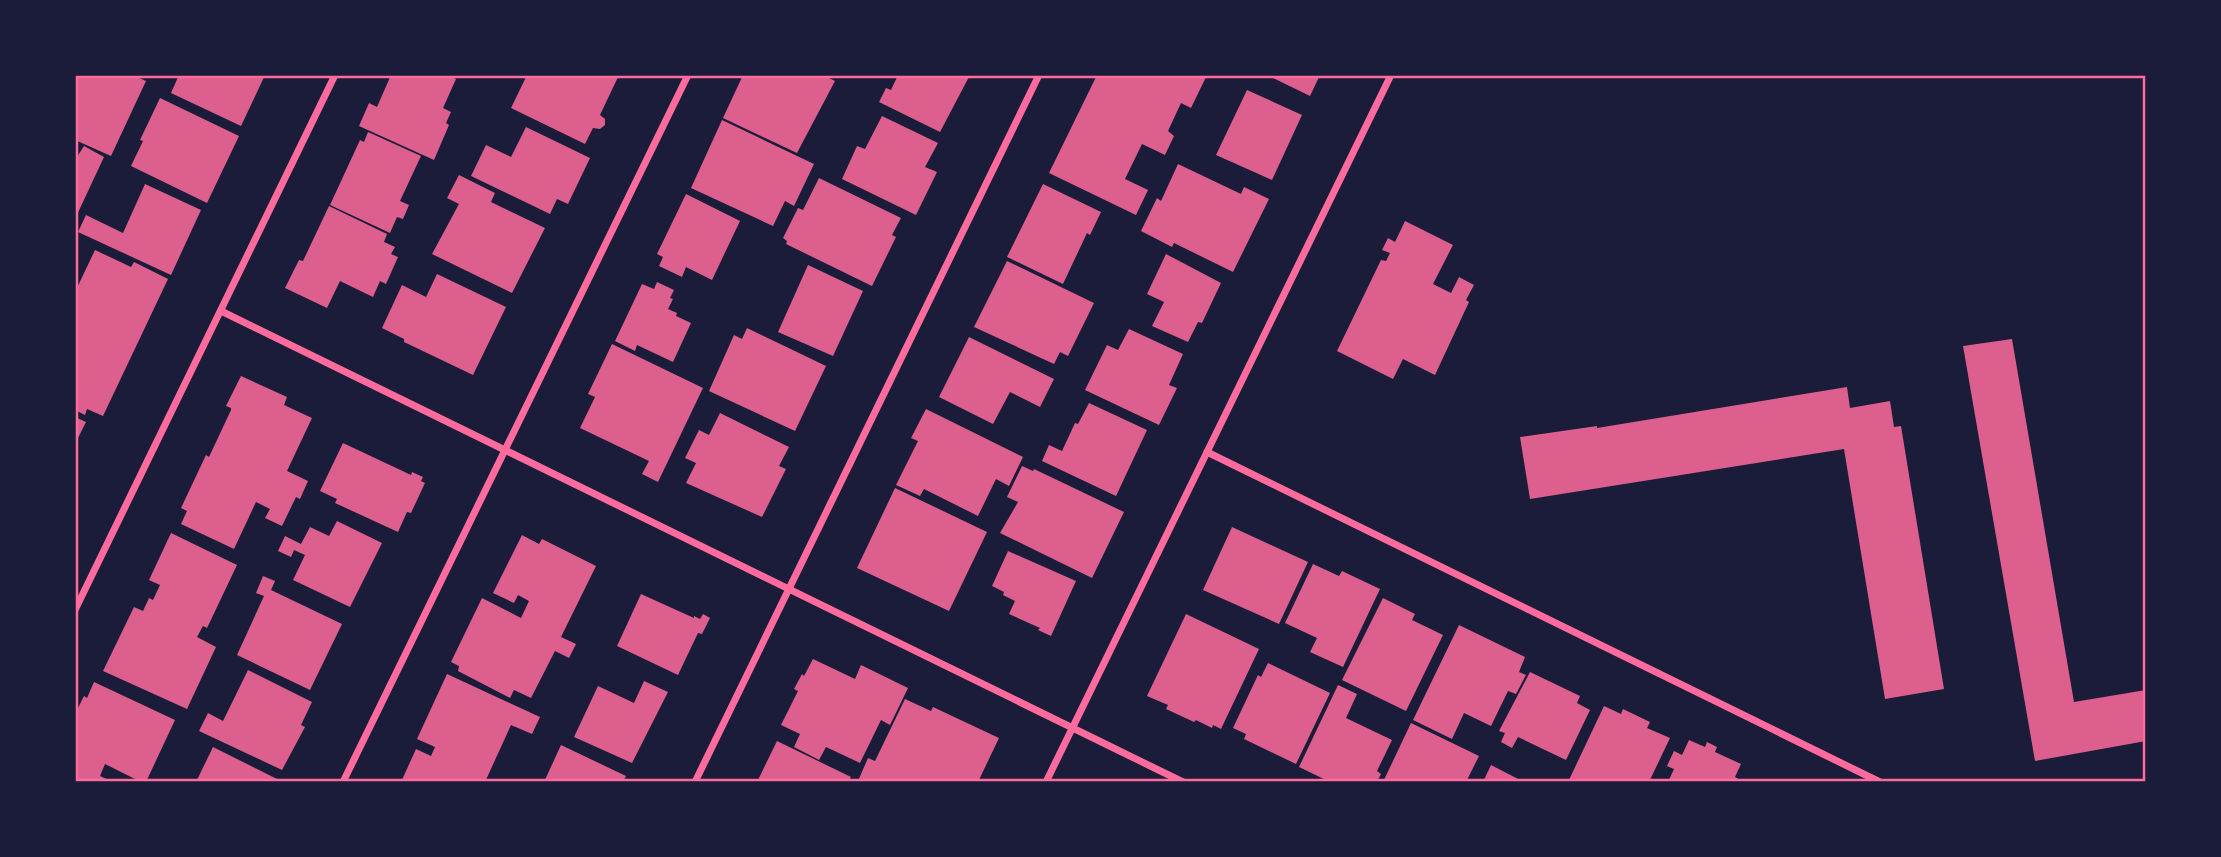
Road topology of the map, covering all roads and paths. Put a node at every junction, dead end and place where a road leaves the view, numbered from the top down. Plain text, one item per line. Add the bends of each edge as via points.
1 (335, 75) edge
2 (688, 75) edge
3 (1039, 75) edge
4 (1391, 75) edge
5 (221, 311) junction
6 (506, 450) junction
7 (1207, 453) junction
8 (788, 589) junction
9 (75, 610) edge
10 (1072, 728) junction
11 (343, 782) edge
12 (695, 782) edge
13 (1046, 782) edge
14 (1184, 782) edge
15 (1880, 782) edge

1 - 5 street
2 - 6 street
3 - 8 street
4 - 7 street
5 - 6 street
5 - 9 street
6 - 8 street
6 - 11 street
7 - 10 street
7 - 15 street
8 - 10 street
8 - 12 street
10 - 13 street
10 - 14 street

